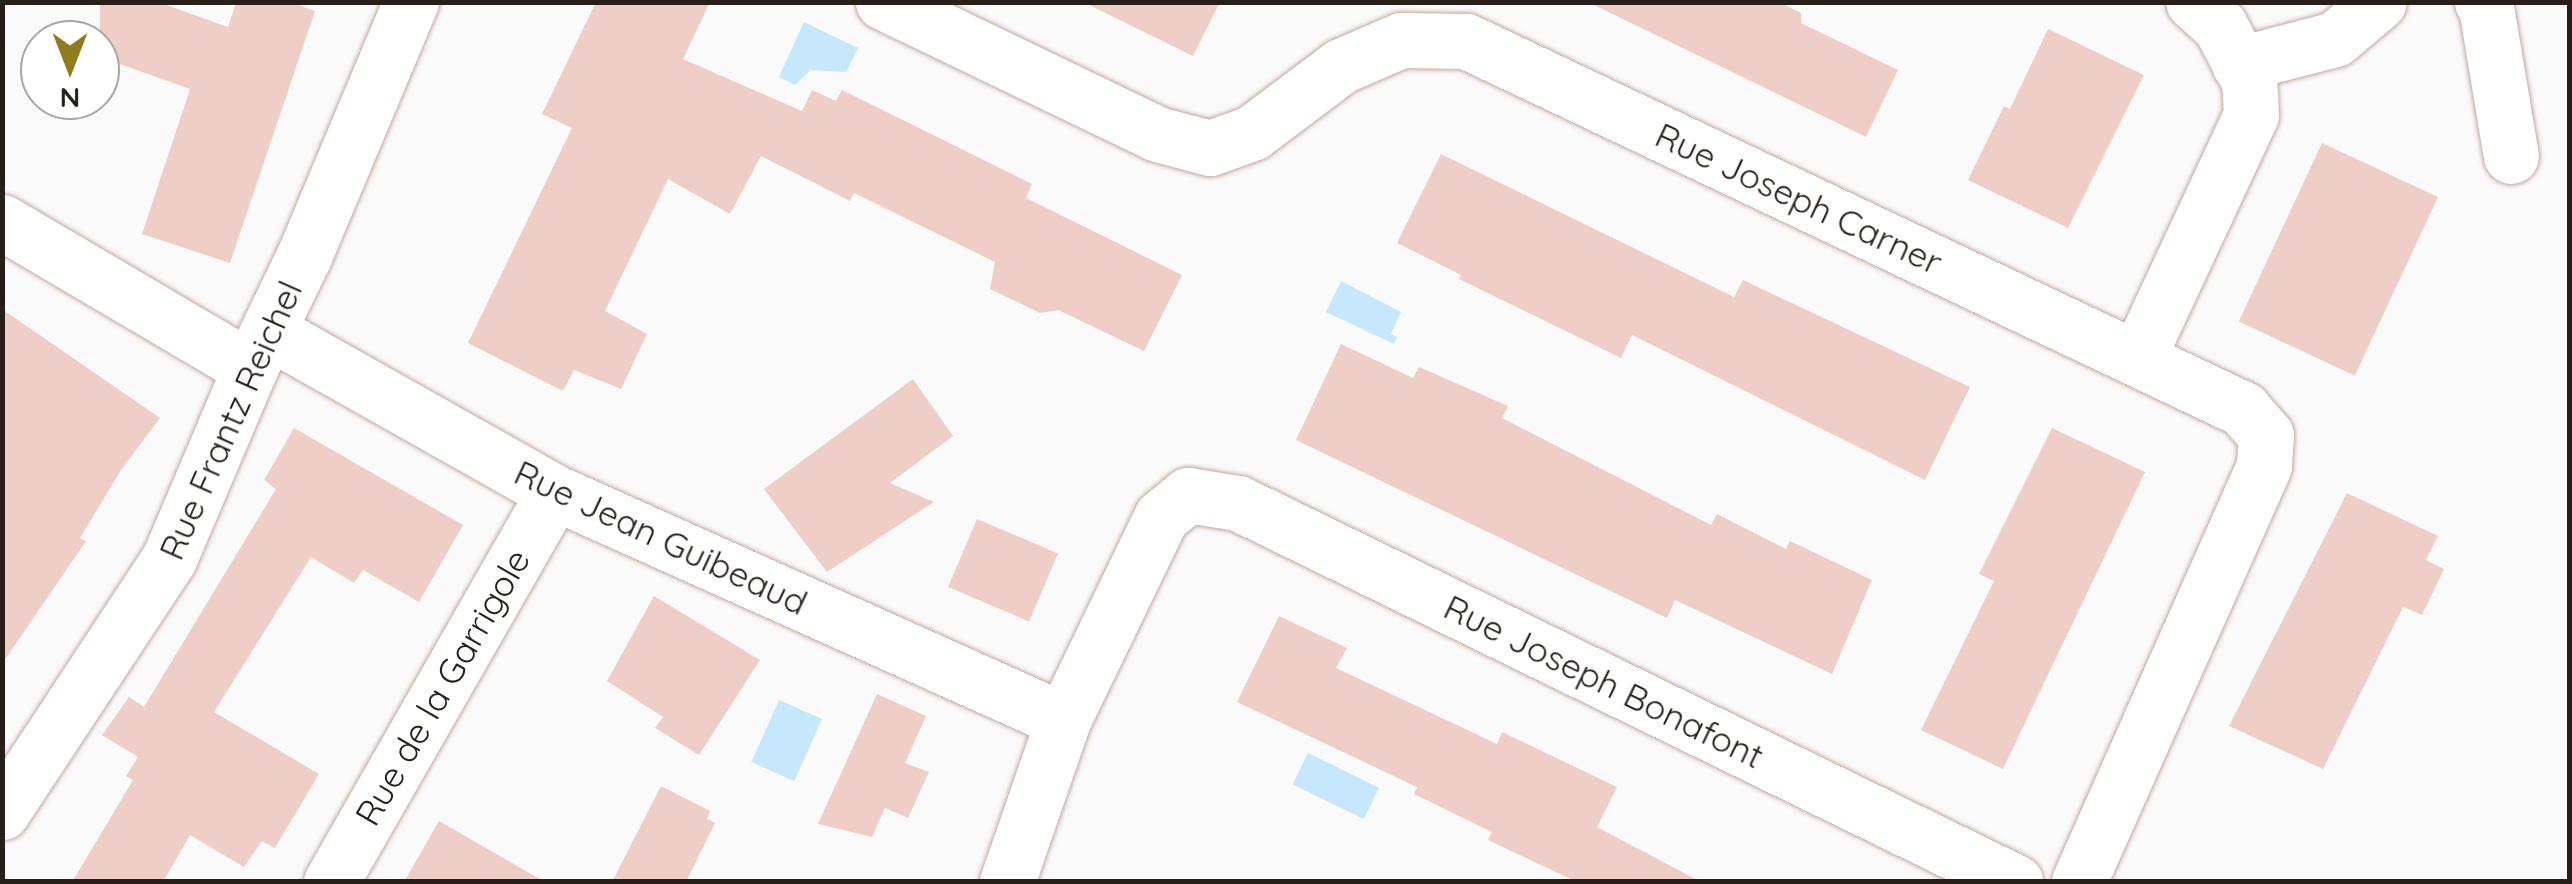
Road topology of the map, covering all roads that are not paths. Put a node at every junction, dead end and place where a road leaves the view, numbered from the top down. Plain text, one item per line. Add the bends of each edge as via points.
1 (411, 2) edge
2 (883, 2) edge
3 (2193, 2) edge
4 (2379, 2) edge
5 (2482, 2) edge
6 (2239, 64) junction
7 (2511, 156) dead end
8 (2, 222) edge
9 (260, 350) junction
10 (2138, 358) junction
11 (554, 492) junction
12 (1063, 720) junction
13 (2, 812) edge
14 (331, 882) edge
15 (1006, 882) edge
16 (2015, 882) edge
17 (2079, 882) edge

1 - 9 street, Rue Frantz Reichel
2 - 10 street, Rue Joseph Carner via 1157,134 1210,148 1252,133 1341,66 1401,40 1466,41
3 - 6 street via 2220,26
4 - 6 street via 2334,39
5 - 7 street
6 - 10 street via 2251,115
8 - 9 street, Rue Jean Guibeaud
9 - 11 street, Rue Jean Guibeaud
9 - 13 street, Rue Frantz Reichel via 170,559
10 - 17 street, Rue Joseph Carner via 2243,408 2266,436 2264,466
11 - 12 street, Rue Jean Guibeaud
11 - 14 street, Rue de la Garrigole
12 - 15 street
12 - 16 street, Rue Joseph Bonafont via 1161,517 1188,495 1238,503

